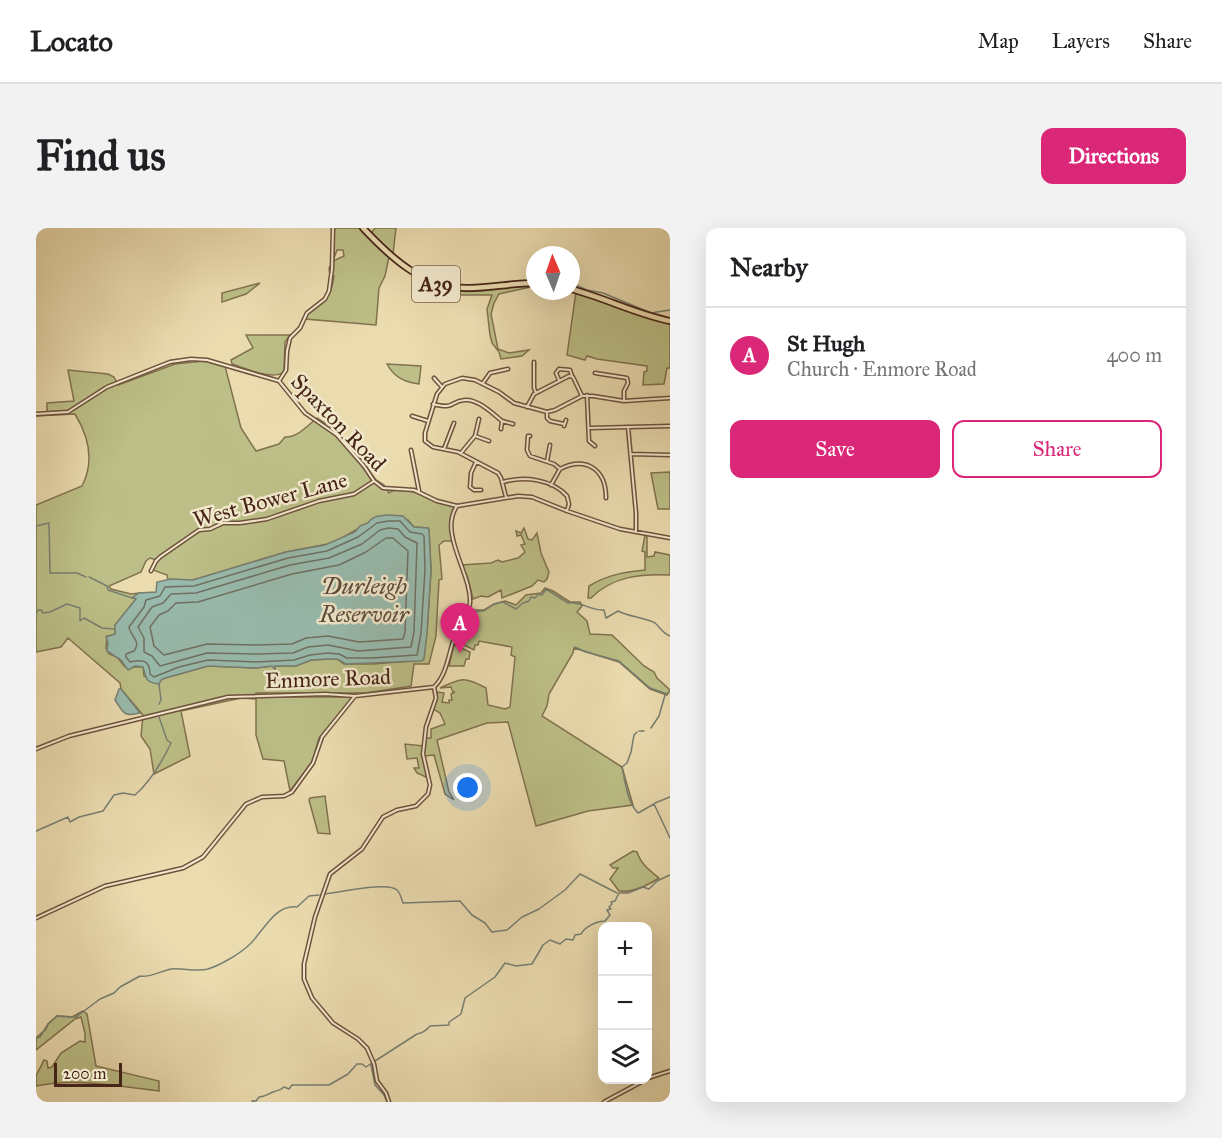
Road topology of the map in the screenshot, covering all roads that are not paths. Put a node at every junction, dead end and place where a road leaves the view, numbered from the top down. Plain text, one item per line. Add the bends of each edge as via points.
1 (333, 228) edge
2 (363, 228) edge
3 (526, 284) edge
4 (580, 292) edge
5 (670, 321) edge
6 (534, 362) dead end
7 (506, 370) dead end
8 (595, 373) dead end
9 (572, 376) junction
10 (434, 378) dead end
11 (279, 381) junction
12 (560, 381) junction
13 (483, 383) junction
14 (442, 387) junction
15 (536, 393) junction
16 (587, 395) junction
17 (582, 396) junction
18 (669, 397) edge
19 (624, 401) junction
20 (433, 404) junction
21 (527, 407) junction
22 (547, 412) junction
23 (36, 414) edge
24 (415, 416) dead end
25 (428, 421) junction
26 (477, 421) dead end
27 (502, 421) junction
28 (454, 423) dead end
29 (510, 424) dead end
30 (565, 424) dead end
31 (670, 426) edge
32 (628, 427) junction
33 (590, 428) junction
34 (501, 430) dead end
35 (475, 436) junction
36 (528, 436) dead end
37 (487, 441) dead end
38 (594, 444) dead end
39 (550, 445) dead end
40 (444, 449) junction
41 (411, 450) dead end
42 (461, 453) junction
43 (630, 454) junction
44 (670, 455) edge
45 (547, 461) junction
46 (476, 462) junction
47 (560, 469) junction
48 (374, 481) junction
49 (502, 482) junction
50 (551, 485) junction
51 (479, 489) dead end
52 (419, 491) junction
53 (506, 498) junction
54 (605, 498) dead end
55 (457, 506) junction
56 (567, 511) junction
57 (636, 532) junction
58 (670, 538) edge
59 (151, 571) dead end
60 (434, 687) junction
61 (355, 696) junction
62 (36, 749) edge
63 (36, 918) edge
64 (670, 1071) edge
65 (652, 1077) edge
66 (637, 1084) edge
67 (389, 1102) edge
68 (604, 1102) edge

1 - 11 street via 329,291 290,338 286,370
2 - 3 main road, A39 via 424,279 471,288
4 - 5 main road
6 - 15 street
7 - 13 street via 490,373
8 - 19 street via 627,378
9 - 12 street
9 - 12 street via 570,370 559,369 556,373
9 - 17 street
10 - 14 street
11 - 23 street, Spaxton Road via 213,361 187,359 118,382 68,412
11 - 48 street, Spaxton Road via 305,412 337,435
12 - 15 street
13 - 14 street via 462,378
13 - 21 street
14 - 20 street
15 - 21 street
16 - 17 street
16 - 19 street
16 - 33 street
17 - 22 street
18 - 19 street
20 - 25 street
20 - 27 street via 447,407 469,400
21 - 22 street
22 - 30 street via 550,421
24 - 25 street
25 - 40 street via 425,441
26 - 35 street
27 - 29 street
27 - 34 street
28 - 40 street
31 - 32 street
32 - 33 street
32 - 43 street
33 - 38 street via 590,441
35 - 37 street
35 - 42 street
36 - 45 street via 529,457
39 - 45 street
40 - 42 street
41 - 52 street
42 - 46 street
43 - 44 street
43 - 57 street
45 - 47 street
46 - 49 street via 498,473
46 - 51 street via 470,487
47 - 50 street
47 - 54 street via 575,464 592,467 604,481
48 - 52 street, Spaxton Road via 383,488
48 - 59 street, West Bower Lane via 354,494 267,519 223,523 196,531 160,557
49 - 50 street via 522,478
49 - 53 street
50 - 56 street via 567,496
52 - 55 street, Spaxton Road
53 - 55 street, Spaxton Road
53 - 56 street, Spaxton Road via 540,499
55 - 60 street via 451,523 468,587 468,610
56 - 57 street
57 - 58 street
60 - 61 street, Enmore Road
60 - 67 street via 436,698 423,754 430,786 426,799 383,817 362,849 330,874 304,964 304,979 312,998 325,1015 367,1048 376,1081
61 - 62 street, Enmore Road via 228,697 69,736
61 - 63 street via 322,737 313,763 292,792 246,804 203,857 183,868 105,886
64 - 65 street
66 - 68 street

